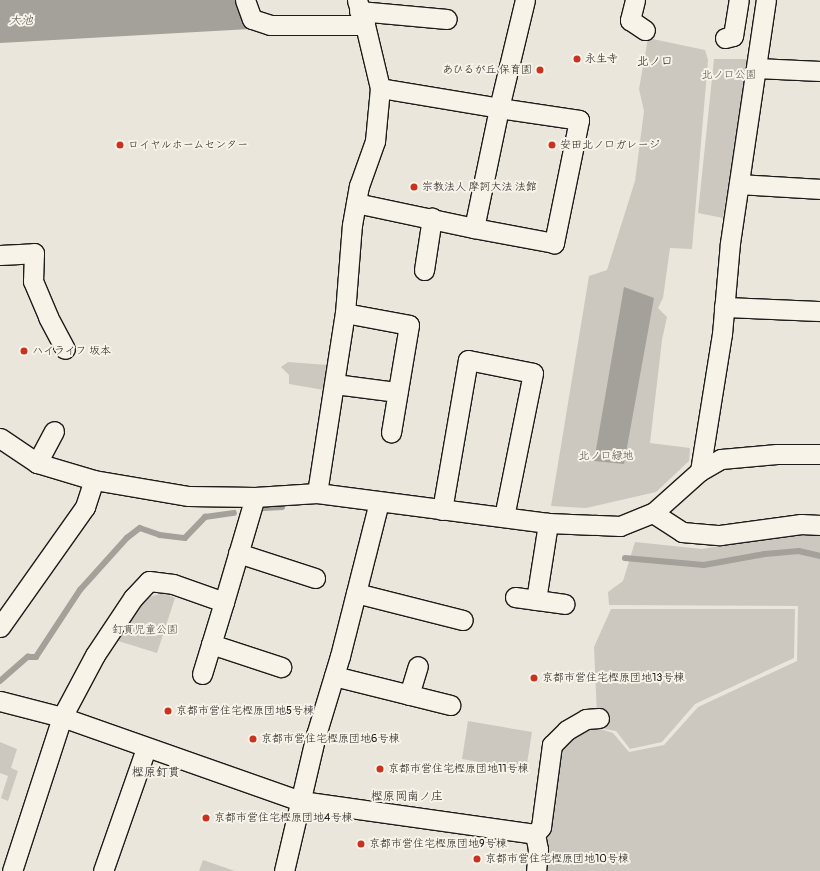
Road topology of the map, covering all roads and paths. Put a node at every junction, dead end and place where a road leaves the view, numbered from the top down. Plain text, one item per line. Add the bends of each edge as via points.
1 (245, 0) edge
2 (525, 0) edge
3 (635, 0) edge
4 (739, 0) edge
5 (766, 0) edge
6 (360, 12) edge
7 (447, 18) dead end
8 (645, 30) dead end
9 (726, 38) dead end
10 (756, 68) junction
11 (820, 71) edge
12 (380, 88) junction
13 (499, 108) junction
14 (739, 184) junction
15 (820, 189) edge
16 (356, 203) junction
17 (432, 218) junction
18 (474, 228) junction
19 (0, 255) edge
20 (424, 270) dead end
21 (724, 307) junction
22 (820, 311) edge
23 (345, 313) junction
24 (65, 349) dead end
25 (335, 384) junction
26 (397, 392) junction
27 (54, 431) dead end
28 (391, 432) dead end
29 (0, 438) edge
30 (820, 454) edge
31 (37, 463) junction
32 (700, 471) junction
33 (94, 480) junction
34 (316, 493) junction
35 (255, 496) junction
36 (379, 502) junction
37 (442, 510) junction
38 (653, 513) junction
39 (504, 517) junction
40 (548, 523) junction
41 (820, 525) edge
42 (238, 553) junction
43 (315, 578) dead end
44 (356, 593) junction
45 (515, 597) dead end
46 (536, 600) junction
47 (224, 602) junction
48 (565, 604) dead end
49 (463, 620) dead end
50 (0, 627) edge
51 (211, 644) junction
52 (418, 666) dead end
53 (280, 667) dead end
54 (202, 674) dead end
55 (334, 676) junction
56 (409, 695) junction
57 (0, 701) edge
58 (450, 705) dead end
59 (62, 717) junction
60 (598, 718) dead end
61 (146, 748) junction
62 (301, 801) junction
63 (534, 834) junction
64 (12, 871) edge
65 (103, 871) edge
66 (284, 871) edge
67 (536, 871) edge

1 - 6 street via 252,19 270,25
2 - 13 street
3 - 8 street via 630,20
4 - 9 street via 734,36
5 - 10 street
6 - 7 street
6 - 12 street
10 - 11 street
10 - 14 street
12 - 13 street
12 - 16 street via 375,142 359,186
13 - 18 street
13 - 18 street via 579,120 554,243
14 - 15 street
14 - 21 street
16 - 17 street
16 - 23 street
17 - 18 street
17 - 20 street
19 - 24 street via 34,253 33,281
21 - 22 street
21 - 32 street
23 - 25 street
23 - 26 street via 409,325
25 - 26 street
25 - 34 street
26 - 28 street
27 - 31 street
29 - 31 street
30 - 32 street via 777,454 721,459
31 - 33 street
32 - 38 street
33 - 35 street via 189,496
33 - 50 street via 85,507
34 - 35 street
34 - 36 street
35 - 42 street
36 - 37 street
36 - 44 street
37 - 39 street
37 - 39 street via 468,360 533,374
38 - 40 street via 620,526
38 - 41 street via 682,532 720,535 801,524
39 - 40 street
40 - 46 street
42 - 43 street
42 - 47 street
44 - 49 street
44 - 55 street
45 - 46 street
46 - 48 street
47 - 51 street
47 - 59 street via 173,584 149,581 133,598 95,655
51 - 53 street
51 - 54 street
52 - 56 street
55 - 56 street
55 - 62 street via 316,735
56 - 58 street
57 - 59 street
59 - 61 street
59 - 64 street
60 - 63 street via 586,719 567,730 552,745 541,827
61 - 62 street
61 - 65 street
62 - 63 street
62 - 66 street
63 - 67 street via 538,849

